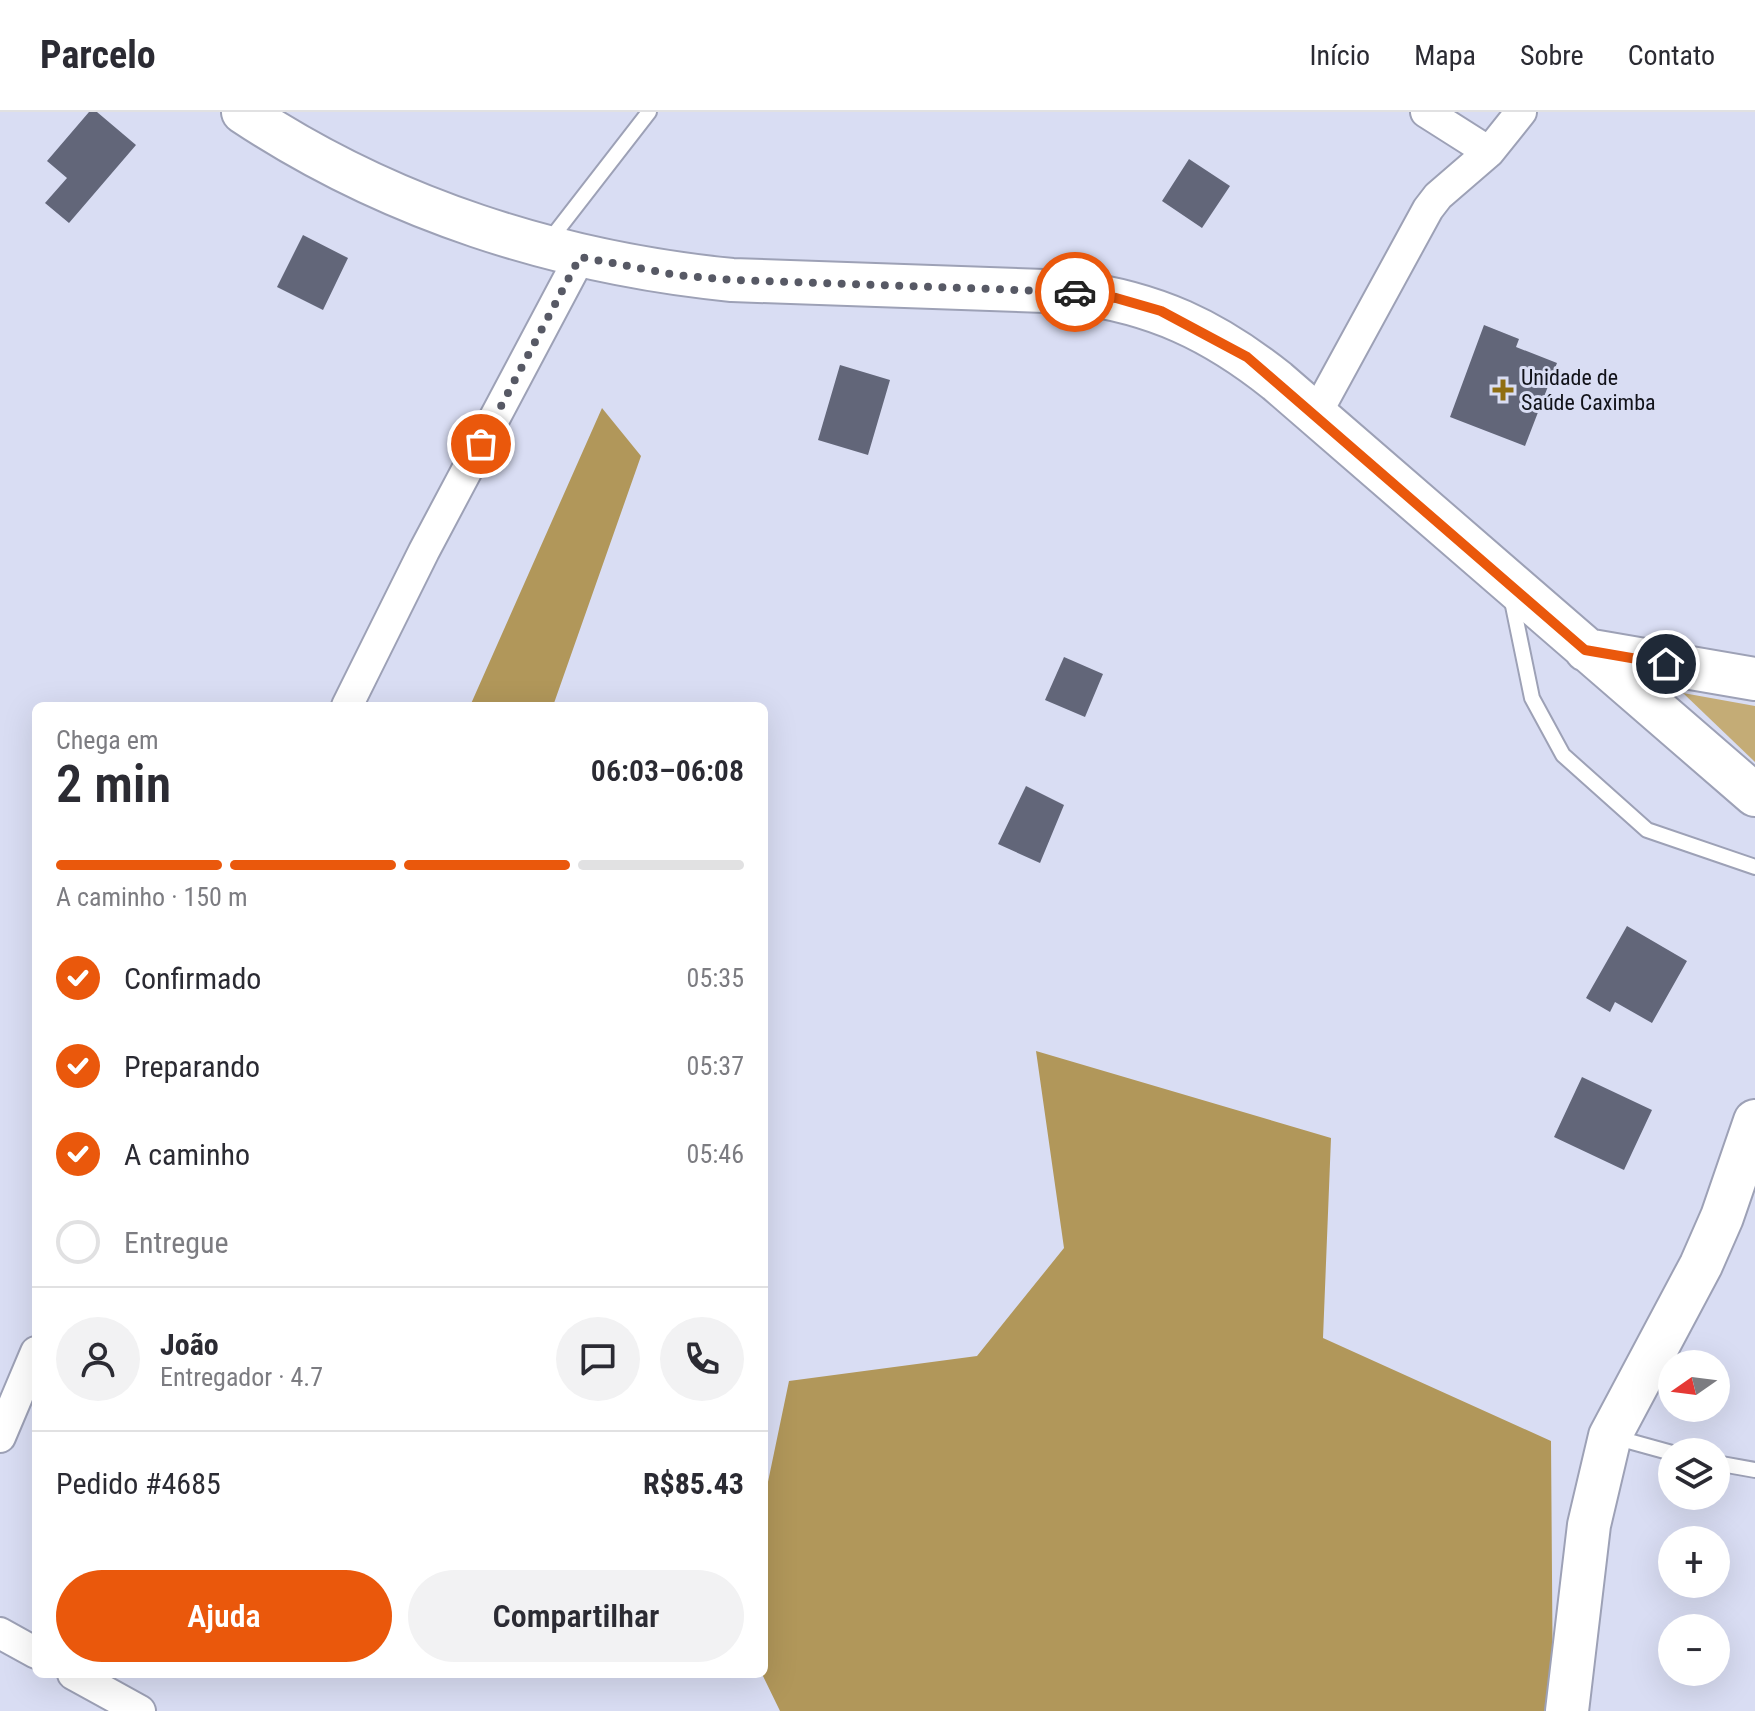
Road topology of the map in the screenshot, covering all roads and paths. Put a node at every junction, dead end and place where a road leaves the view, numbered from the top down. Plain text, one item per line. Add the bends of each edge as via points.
1 (243, 112) edge
2 (649, 112) edge
3 (1426, 112) edge
4 (1521, 112) edge
5 (1489, 152) junction
6 (562, 253) junction
7 (1316, 414) junction
8 (1508, 584) junction
9 (1585, 650) junction
10 (1755, 679) edge
11 (349, 702) edge
12 (1755, 795) edge
13 (1755, 867) edge
14 (1755, 1121) edge
15 (32, 1361) edge
16 (1610, 1436) junction
17 (0, 1437) edge
18 (1658, 1449) edge
19 (1730, 1466) edge
20 (1755, 1470) edge
21 (0, 1633) edge
22 (32, 1651) edge
23 (80, 1678) edge
24 (140, 1711) edge
25 (1567, 1711) edge

1 - 6 main road via 403,197
2 - 6 lane
3 - 5 street
4 - 5 street
5 - 7 street via 1428,209
6 - 7 main road via 732,280 1116,298 1207,332 1247,357
6 - 11 street
7 - 8 main road
8 - 9 main road
8 - 13 lane via 1532,698 1563,755 1647,830
9 - 10 main road
9 - 12 main road
14 - 16 main road via 1701,1265
15 - 17 street
16 - 18 lane
16 - 25 main road via 1589,1525
19 - 20 lane
21 - 22 street
23 - 24 street

